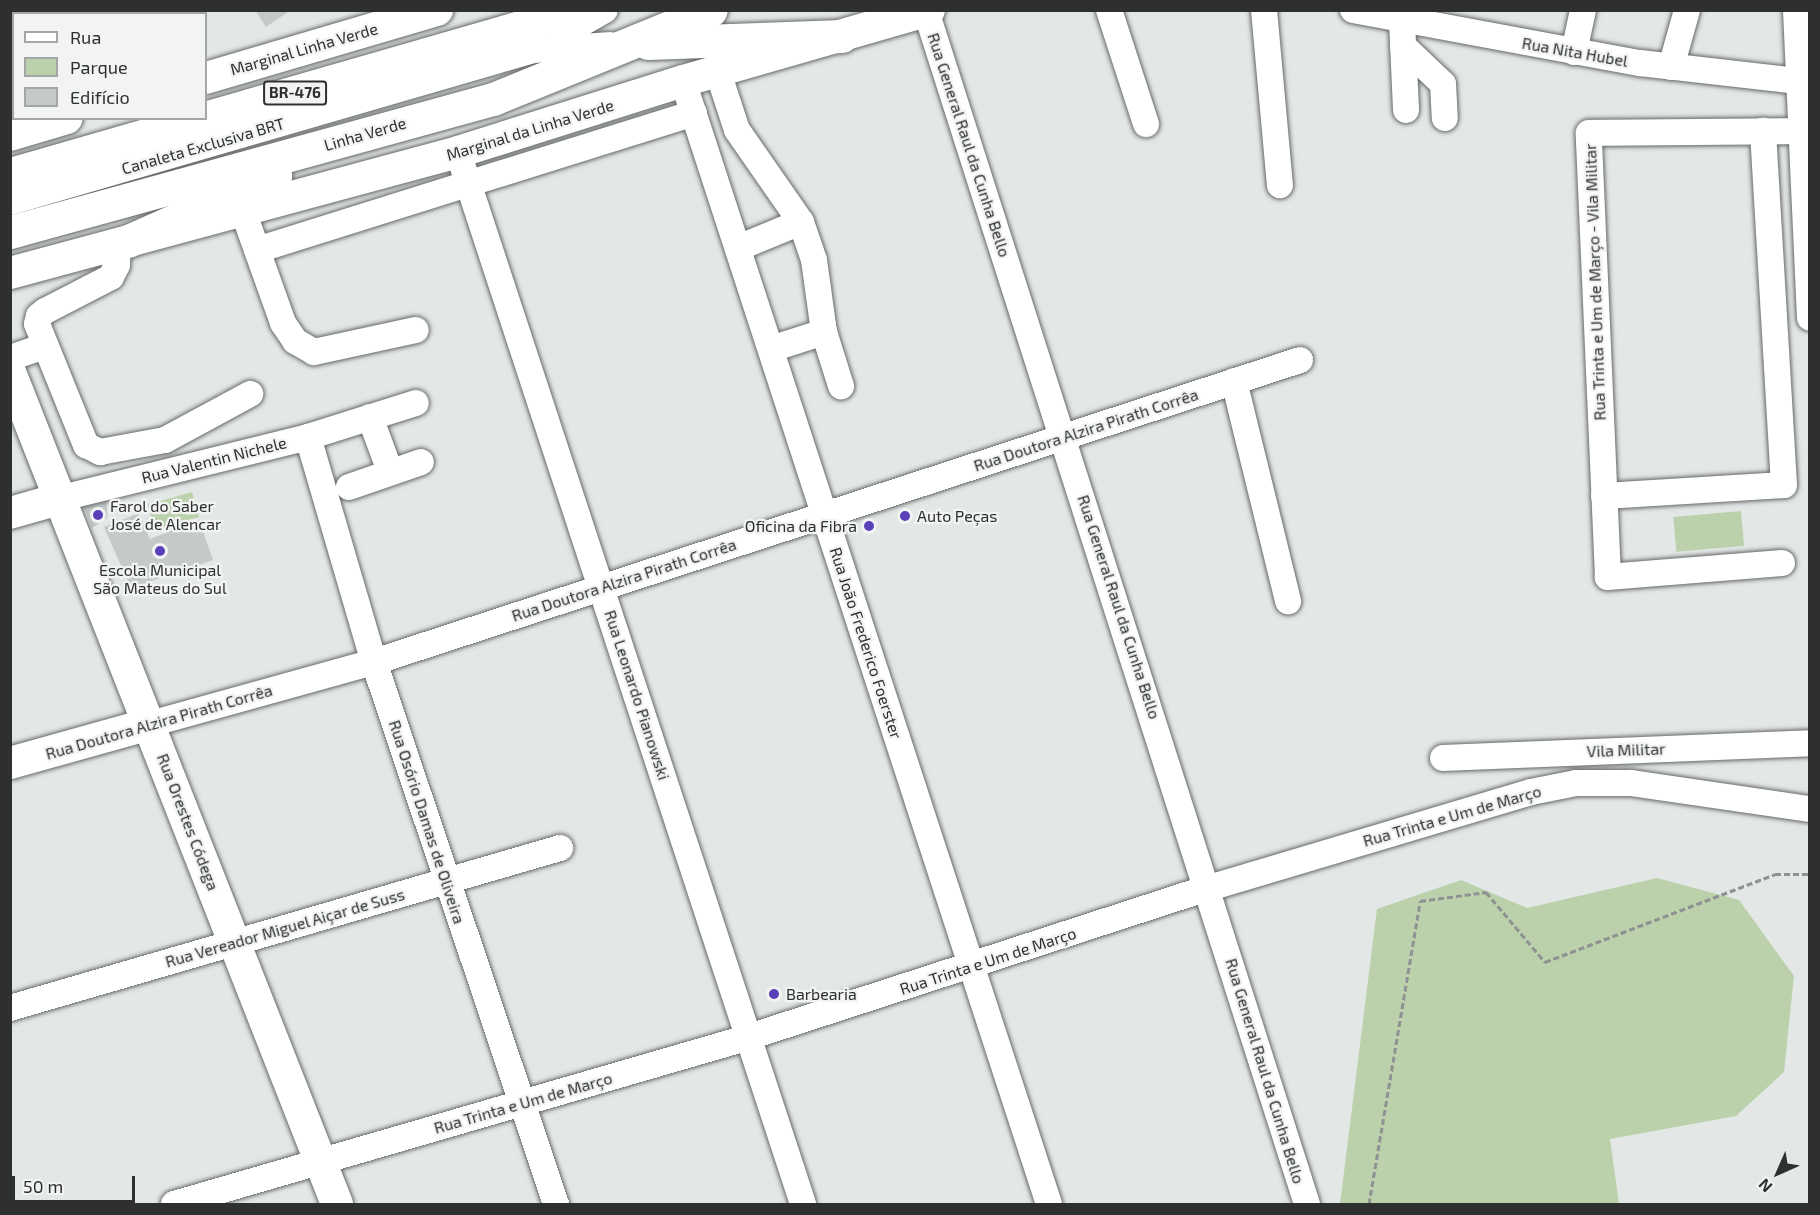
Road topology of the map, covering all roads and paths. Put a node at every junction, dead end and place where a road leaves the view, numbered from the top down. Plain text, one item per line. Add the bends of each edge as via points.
1 (437, 10) edge
2 (579, 10) edge
3 (605, 10) edge
4 (711, 10) edge
5 (1109, 10) edge
6 (1264, 10) edge
7 (1353, 10) edge
8 (1583, 10) edge
9 (1687, 10) edge
10 (1796, 10) edge
11 (927, 11) edge
12 (1402, 21) junction
13 (842, 36) junction
14 (625, 44) junction
15 (1403, 46) junction
16 (534, 50) junction
17 (1574, 52) junction
18 (1671, 67) junction
19 (718, 72) junction
20 (207, 78) edge
21 (683, 81) junction
22 (1799, 81) junction
23 (604, 108) junction
24 (1406, 110) dead end
25 (694, 113) junction
26 (212, 117) edge
27 (1445, 118) dead end
28 (416, 119) junction
29 (60, 120) edge
30 (196, 120) edge
31 (201, 120) edge
32 (1146, 124) dead end
33 (1763, 131) junction
34 (10, 135) edge
35 (613, 138) junction
36 (1804, 146) edge
37 (458, 152) junction
38 (10, 155) edge
39 (394, 170) junction
40 (10, 174) edge
41 (468, 183) junction
42 (1280, 185) dead end
43 (10, 202) edge
44 (398, 205) junction
45 (243, 211) junction
46 (801, 222) junction
47 (10, 232) edge
48 (123, 243) junction
49 (738, 248) junction
50 (257, 250) junction
51 (69, 257) junction
52 (1808, 264) edge
53 (10, 273) edge
54 (72, 300) junction
55 (1809, 318) edge
56 (416, 330) dead end
57 (824, 332) junction
58 (44, 346) junction
59 (771, 349) junction
60 (10, 358) edge
61 (1300, 360) dead end
62 (10, 372) edge
63 (1234, 381) junction
64 (841, 386) dead end
65 (250, 394) dead end
66 (416, 403) dead end
67 (370, 417) junction
68 (308, 436) junction
69 (1064, 437) junction
70 (421, 462) dead end
71 (390, 471) junction
72 (349, 487) dead end
73 (1604, 496) junction
74 (62, 498) junction
75 (10, 513) edge
76 (825, 515) junction
77 (1782, 563) dead end
78 (603, 587) junction
79 (1288, 601) dead end
80 (374, 662) junction
81 (150, 724) junction
82 (1809, 743) edge
83 (1443, 758) dead end
84 (10, 763) edge
85 (1809, 809) edge
86 (560, 848) dead end
87 (1809, 874) edge
88 (447, 880) junction
89 (1209, 888) junction
90 (235, 942) junction
91 (972, 967) junction
92 (10, 1008) edge
93 (746, 1038) junction
94 (521, 1103) junction
95 (320, 1161) junction
96 (174, 1204) edge
97 (337, 1204) edge
98 (556, 1204) edge
99 (803, 1204) edge
100 (1049, 1204) edge
101 (1307, 1204) edge
102 (1369, 1204) edge

1 - 20 main road, Marginal Linha Verde
2 - 26 highway, BR-476
3 - 16 street, Canaleta Exclusiva BRT
4 - 14 highway, Linha Verde
5 - 32 street
6 - 42 street
7 - 12 street, Rua Nita Hubel
8 - 17 street
9 - 18 street
10 - 22 street
11 - 13 main road, Marginal da Linha Verde
11 - 69 street, Rua General Raul da Cunha Bello
12 - 15 street
12 - 17 street, Rua Nita Hubel
13 - 14 highway
13 - 19 main road, Marginal da Linha Verde
14 - 16 street, Canaleta Exclusiva BRT
14 - 28 highway, Linha Verde via 544,81
15 - 24 street
15 - 27 street via 1443,84
16 - 43 street, Canaleta Exclusiva BRT
17 - 18 street, Rua Nita Hubel
18 - 22 street, Rua Nita Hubel
19 - 21 main road, Marginal da Linha Verde
19 - 46 street via 737,130
21 - 23 main road, Marginal da Linha Verde
21 - 25 street, Rua João Frederico Foerster
22 - 36 street
23 - 35 street
23 - 37 main road, Marginal da Linha Verde
25 - 35 street
25 - 49 street, Rua João Frederico Foerster
28 - 47 highway, Linha Verde
28 - 48 highway via 367,147 275,176
29 - 34 main road
30 - 38 highway
31 - 40 highway, BR-476
33 - 36 street, Rua Trinta e Um de Março - Vila Militar
33 - 73 street via 1784,485
33 - 73 street, Rua Trinta e Um de Março - Vila Militar via 1589,133
35 - 41 street
36 - 52 street
37 - 39 main road, Marginal da Linha Verde
37 - 41 street, Rua Leonardo Pianowski
39 - 44 street
39 - 45 main road, Marginal da Linha Verde
41 - 44 street
41 - 78 street, Rua Leonardo Pianowski
44 - 50 street
45 - 48 main road, Marginal da Linha Verde
45 - 50 street
46 - 49 street
46 - 57 street via 814,260
48 - 51 main road
48 - 54 street via 111,278
49 - 59 street, Rua João Frederico Foerster
50 - 56 street via 283,323 295,341 314,352
51 - 53 main road
51 - 54 street
52 - 55 street
54 - 58 street via 39,316
57 - 59 street
57 - 64 street
58 - 60 street
58 - 65 street via 86,445 100,452 165,440
59 - 76 street, Rua João Frederico Foerster
61 - 63 street, Rua Doutora Alzira Pirath Corrêa
62 - 74 main road, Rua Orestes Códega
63 - 69 street, Rua Doutora Alzira Pirath Corrêa
63 - 79 street
66 - 67 street, Rua Valentin Nichele
67 - 68 street, Rua Valentin Nichele
67 - 71 street
68 - 74 street, Rua Valentin Nichele
68 - 80 street, Rua Osório Damas de Oliveira
69 - 76 street, Rua Doutora Alzira Pirath Corrêa
69 - 89 street, Rua General Raul da Cunha Bello
70 - 71 street
71 - 72 street
73 - 77 street, Rua Trinta e Um de Março - Vila Militar via 1608,578
74 - 75 main road, Rua Valentin Nichele
74 - 81 main road, Rua Orestes Códega
76 - 78 street, Rua Doutora Alzira Pirath Corrêa
76 - 91 street, Rua João Frederico Foerster
78 - 80 street, Rua Doutora Alzira Pirath Corrêa
78 - 93 street, Rua Leonardo Pianowski
80 - 81 street, Rua Doutora Alzira Pirath Corrêa
80 - 88 street, Rua Osório Damas de Oliveira
81 - 84 main road, Rua Doutora Alzira Pirath Corrêa
81 - 90 main road, Rua Orestes Códega
82 - 83 street, Vila Militar
85 - 89 street, Rua Trinta e Um de Março via 1630,783 1576,783 1531,792
86 - 88 street, Rua Vereador Miguel Aiçar de Suss
87 - 102 path via 1776,874 1545,962 1486,892 1420,901
88 - 90 street, Rua Vereador Miguel Aiçar de Suss
88 - 94 street, Rua Osório Damas de Oliveira
89 - 91 street, Rua Trinta e Um de Março
89 - 101 street, Rua General Raul da Cunha Bello
90 - 92 street, Rua Vereador Miguel Aiçar de Suss
90 - 95 main road, Rua Orestes Códega
91 - 93 street, Rua Trinta e Um de Março
91 - 100 street, Rua João Frederico Foerster
93 - 94 street, Rua Trinta e Um de Março
93 - 99 street, Rua Leonardo Pianowski
94 - 95 street, Rua Trinta e Um de Março
94 - 98 street, Rua Osório Damas de Oliveira
95 - 96 street, Rua Trinta e Um de Março
95 - 97 main road, Rua Orestes Códega

